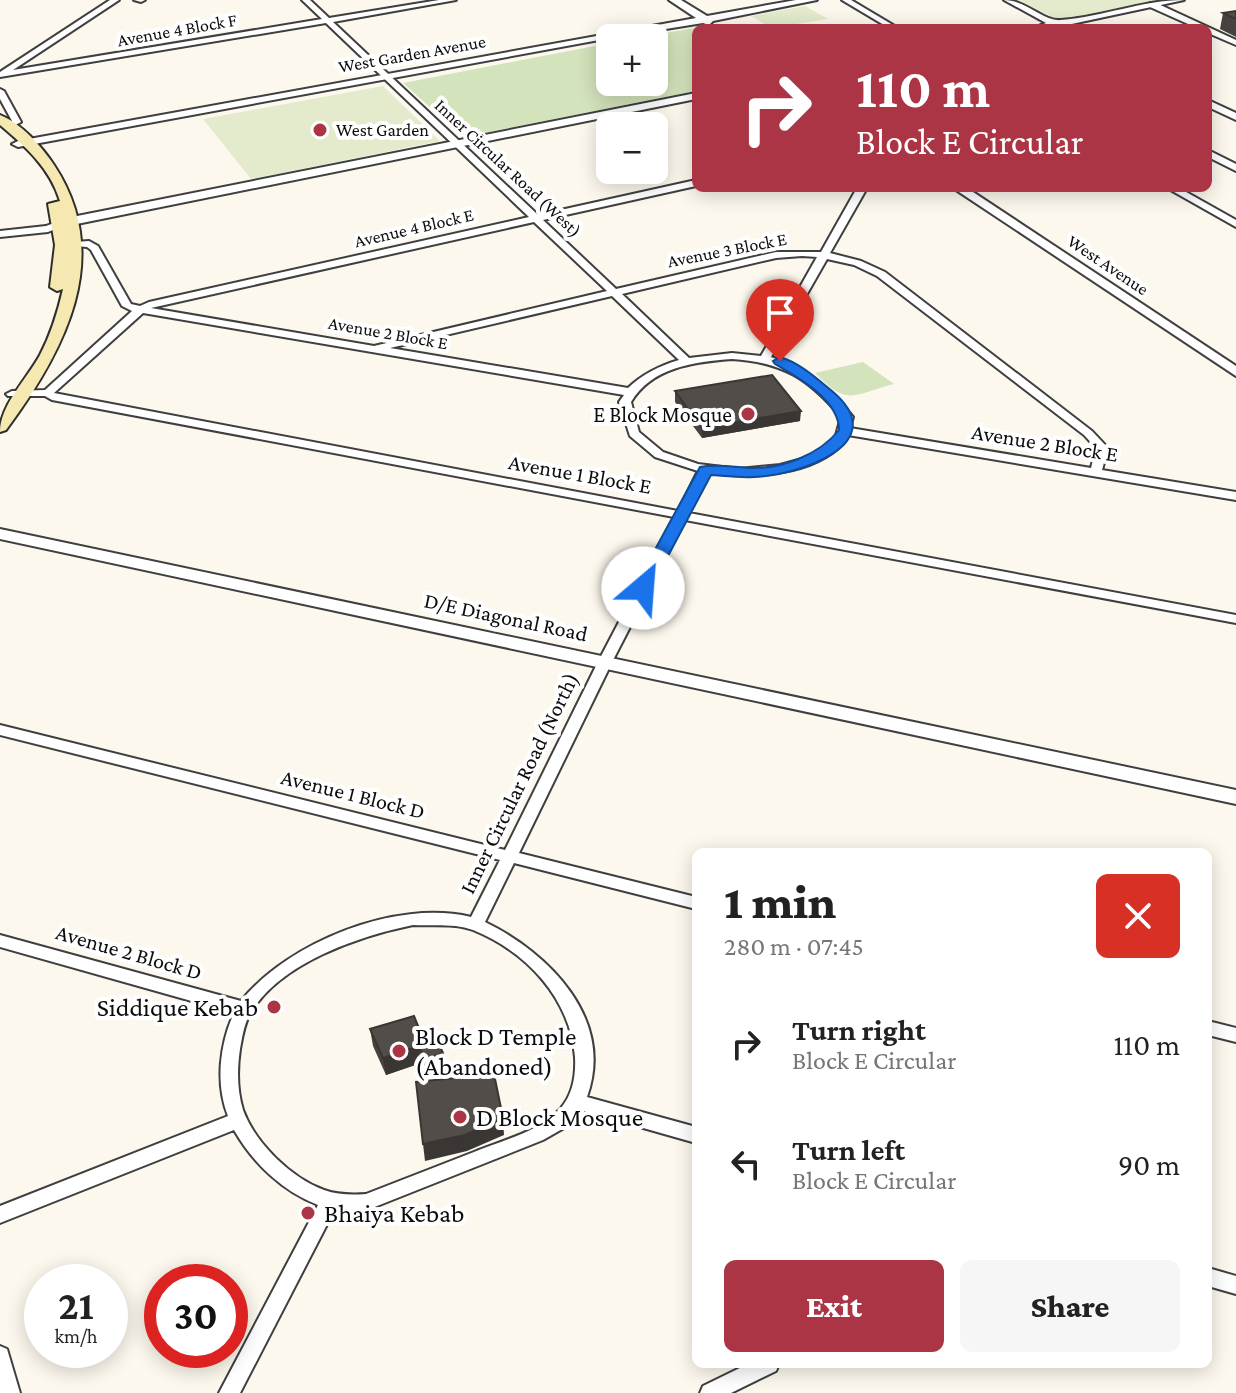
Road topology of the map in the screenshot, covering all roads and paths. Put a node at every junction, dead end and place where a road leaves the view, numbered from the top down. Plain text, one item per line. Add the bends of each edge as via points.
1 (115, 0) edge
2 (306, 0) edge
3 (452, 0) edge
4 (674, 0) edge
5 (812, 0) edge
6 (846, 0) edge
7 (1009, 0) edge
8 (1179, 0) edge
9 (1153, 5) junction
10 (705, 20) junction
11 (328, 21) junction
12 (711, 24) edge
13 (887, 24) edge
14 (1056, 24) edge
15 (1069, 24) edge
16 (1195, 24) edge
17 (1212, 32) edge
18 (1236, 43) edge
19 (1, 75) edge
20 (387, 77) junction
21 (0, 91) edge
22 (692, 97) edge
23 (1212, 105) edge
24 (1234, 114) edge
25 (3, 125) edge
26 (23, 143) junction
27 (457, 144) junction
28 (1212, 155) edge
29 (1236, 168) edge
30 (692, 184) edge
31 (860, 192) edge
32 (965, 192) edge
33 (1179, 192) edge
34 (536, 218) junction
35 (68, 221) junction
36 (1236, 224) edge
37 (0, 234) edge
38 (78, 244) junction
39 (822, 257) junction
40 (613, 292) junction
41 (140, 309) junction
42 (374, 349) junction
43 (765, 358) junction
44 (686, 361) junction
45 (1236, 372) edge
46 (629, 392) junction
47 (48, 393) junction
48 (20, 394) junction
49 (0, 409) edge
50 (0, 427) edge
51 (847, 431) junction
52 (705, 470) junction
53 (1096, 471) junction
54 (1236, 496) edge
55 (681, 513) junction
56 (0, 534) edge
57 (1236, 619) edge
58 (605, 662) junction
59 (0, 730) edge
60 (1236, 797) edge
61 (510, 856) junction
62 (692, 902) edge
63 (476, 924) junction
64 (0, 941) edge
65 (245, 1009) junction
66 (1212, 1029) edge
67 (1236, 1035) edge
68 (578, 1102) junction
69 (236, 1121) junction
70 (692, 1134) edge
71 (330, 1201) junction
72 (0, 1215) edge
73 (1212, 1278) edge
74 (1236, 1285) edge
75 (0, 1356) edge
76 (761, 1368) edge
77 (10, 1393) edge
78 (229, 1393) edge
79 (710, 1393) edge

1 - 19 street
2 - 11 street, Inner Circular Road (West)
3 - 11 street, Avenue 4 Block F
4 - 10 street
5 - 10 street, West Garden Avenue
6 - 13 street
7 - 14 street
8 - 9 street
9 - 15 street
9 - 16 street
10 - 12 street
10 - 20 street, West Garden Avenue
11 - 19 street, Avenue 4 Block F
11 - 20 street, Inner Circular Road (West)
17 - 18 street
20 - 26 street, West Garden Avenue
20 - 27 street, Inner Circular Road (West)
21 - 25 street via 17,122
22 - 27 street
23 - 24 street
25 - 26 main road
26 - 35 main road
27 - 34 street, Inner Circular Road (West)
27 - 35 street
28 - 29 street
30 - 34 street, Avenue 4 Block E
31 - 39 street
32 - 45 street, West Avenue
33 - 36 street
34 - 40 street, Inner Circular Road (West)
34 - 41 street, Avenue 4 Block E
35 - 37 street via 48,229
35 - 38 main road
35 - 48 main road via 53,308
38 - 41 street via 95,248 127,306
38 - 48 main road via 62,321
39 - 40 street, Avenue 3 Block E via 776,255
39 - 43 street
39 - 53 street, Avenue 3 Block E via 856,261 881,274 1088,433 1102,448
40 - 42 street, Avenue 3 Block E
40 - 44 street, Inner Circular Road (West)
41 - 42 street, Avenue 2 Block E
41 - 47 street
42 - 46 street, Avenue 2 Block E
43 - 44 street
43 - 51 street via 788,365 818,385 847,417
44 - 46 street
46 - 52 street via 624,414 635,436 662,456
47 - 48 street, Avenue 1 Block E
47 - 55 street, Avenue 1 Block E
48 - 49 main road
48 - 50 main road
51 - 52 street via 832,449 791,467 755,473
51 - 53 street, Avenue 2 Block E
52 - 55 street
53 - 54 street, Avenue 2 Block E
55 - 57 street, Avenue 1 Block E
55 - 58 street
56 - 58 street, D/E Diagonal Road
58 - 60 street, D/E Diagonal Road
58 - 61 street, Inner Circular Road (North)
59 - 61 street, Avenue 1 Block D
61 - 62 street, Avenue 1 Block D
61 - 63 street, Inner Circular Road (North)
63 - 65 street via 413,919 362,929 286,971
63 - 68 street via 545,969 576,1012 584,1056
64 - 65 street, Avenue 2 Block D
65 - 69 street via 229,1071
66 - 67 street
68 - 70 street
68 - 71 street via 555,1127 537,1135 367,1202
69 - 71 street via 258,1152 291,1182
69 - 72 street
71 - 78 street
73 - 74 street
75 - 77 street
76 - 79 street

